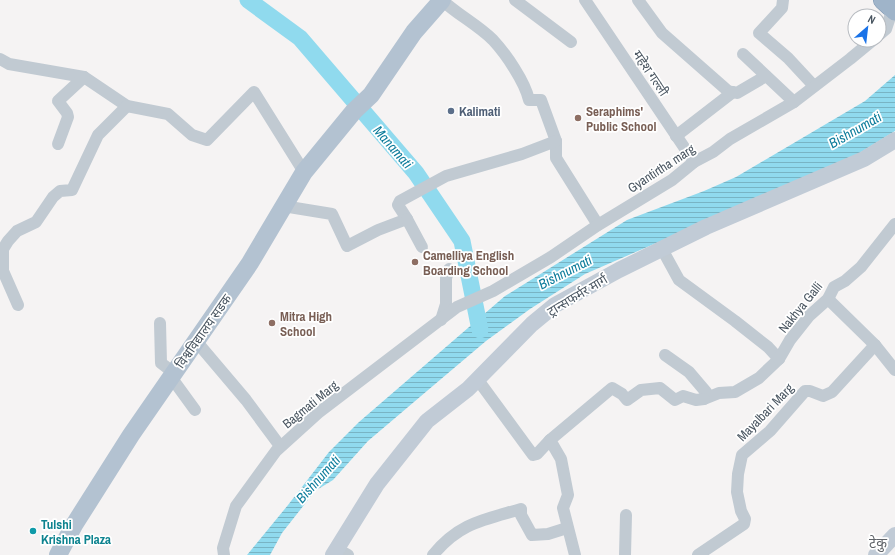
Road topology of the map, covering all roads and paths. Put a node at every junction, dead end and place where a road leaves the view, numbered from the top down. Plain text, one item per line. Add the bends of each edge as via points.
1 (442, 0) edge
2 (515, 0) edge
3 (585, 0) edge
4 (638, 0) edge
5 (783, 0) edge
6 (883, 0) edge
7 (895, 11) edge
8 (887, 26) edge
9 (571, 42) dead end
10 (863, 48) edge
11 (743, 54) dead end
12 (0, 59) edge
13 (766, 76) junction
14 (84, 77) junction
15 (814, 86) junction
16 (733, 92) junction
17 (794, 102) junction
18 (127, 106) junction
19 (676, 136) junction
20 (895, 140) edge
21 (556, 141) junction
22 (58, 144) dead end
23 (694, 162) junction
24 (304, 172) junction
25 (283, 206) junction
26 (407, 219) junction
27 (895, 224) edge
28 (598, 225) junction
29 (422, 247) dead end
30 (662, 249) junction
31 (449, 269) dead end
32 (828, 299) junction
33 (18, 305) dead end
34 (457, 307) joint
35 (441, 320) junction
36 (160, 323) dead end
37 (196, 341) junction
38 (875, 345) junction
39 (665, 355) dead end
40 (779, 359) junction
41 (895, 370) edge
42 (173, 375) junction
43 (478, 380) junction
44 (704, 399) junction
45 (195, 410) dead end
46 (550, 440) junction
47 (280, 446) junction
48 (626, 515) dead end
49 (567, 528) junction
50 (895, 535) edge
51 (711, 551) edge
52 (339, 553) edge
53 (58, 555) edge
54 (224, 555) edge
55 (433, 555) edge
56 (576, 555) edge
57 (625, 555) edge
58 (698, 555) edge
59 (876, 555) edge

1 - 21 street via 454,12 493,40 523,82 530,100 541,99
1 - 24 main road, विश्वविद्यालय सडक via 414,32 371,95 354,111
2 - 9 street
3 - 19 street, महेश गल्ली
4 - 16 street via 662,33 728,91
5 - 15 street via 782,8 759,33 788,58
6 - 7 highway
6 - 8 street via 891,14
10 - 15 street, Gyantirtha marg
11 - 13 street
12 - 14 street via 9,64
13 - 16 street via 737,93
13 - 17 street
14 - 18 street
14 - 22 street via 58,101 68,117
15 - 17 street, Gyantirtha marg
16 - 19 street
17 - 23 street, Gyantirtha marg
18 - 24 street via 168,114 192,135 207,140 254,92
18 - 33 street via 98,135 72,190 60,191 36,222 17,231 8,241 4,249 3,271
19 - 23 street, महेश गल्ली
20 - 30 main road, ट्रान्सफर्मर मार्ग via 864,159 706,227
21 - 26 street via 522,154 446,176 421,188 399,203
21 - 28 street via 556,158
23 - 28 street, Gyantirtha marg via 672,180
24 - 25 main road, विश्वविद्यालय सडक
25 - 26 street via 332,214 347,246
25 - 37 main road, विश्वविद्यालय सडक via 250,263
26 - 29 street
27 - 32 street, Nakhya Galli via 861,267 834,287
28 - 34 street, Gyantirtha marg via 551,257 493,291
30 - 40 street via 679,280 768,347
30 - 43 main road, ट्रान्सफर्मर मार्ग via 555,305 532,324
31 - 35 street via 446,278 446,304
32 - 38 street
32 - 40 street, Nakhya Galli via 809,316
34 - 35 street, Bagmati Marg
35 - 47 street, Bagmati Marg via 318,413
36 - 42 street via 160,362
37 - 42 main road, विश्वविद्यालय सडक
37 - 47 street via 246,400
38 - 41 street
38 - 51 street, Mayalbari Marg via 832,392 823,396 810,390 805,391 770,431 742,455 737,492 745,519 744,524
39 - 44 street via 689,372 706,392
40 - 44 street, Nakhya Galli via 760,378 735,392 719,393
42 - 45 street
42 - 53 main road, विश्वविद्यालय सडक via 92,496
43 - 46 street via 533,455
43 - 52 main road, ट्रान्सफर्मर मार्ग via 427,421 377,484
44 - 46 street via 696,400 683,396 676,400 660,388 641,390 627,400 612,388
46 - 49 street via 561,459 568,495 563,508
47 - 54 street, Bagmati Marg via 236,506 223,548
48 - 57 street
49 - 55 street via 548,534 532,535 521,515 521,509 472,523 457,531
49 - 56 street
50 - 59 main road
51 - 58 street

